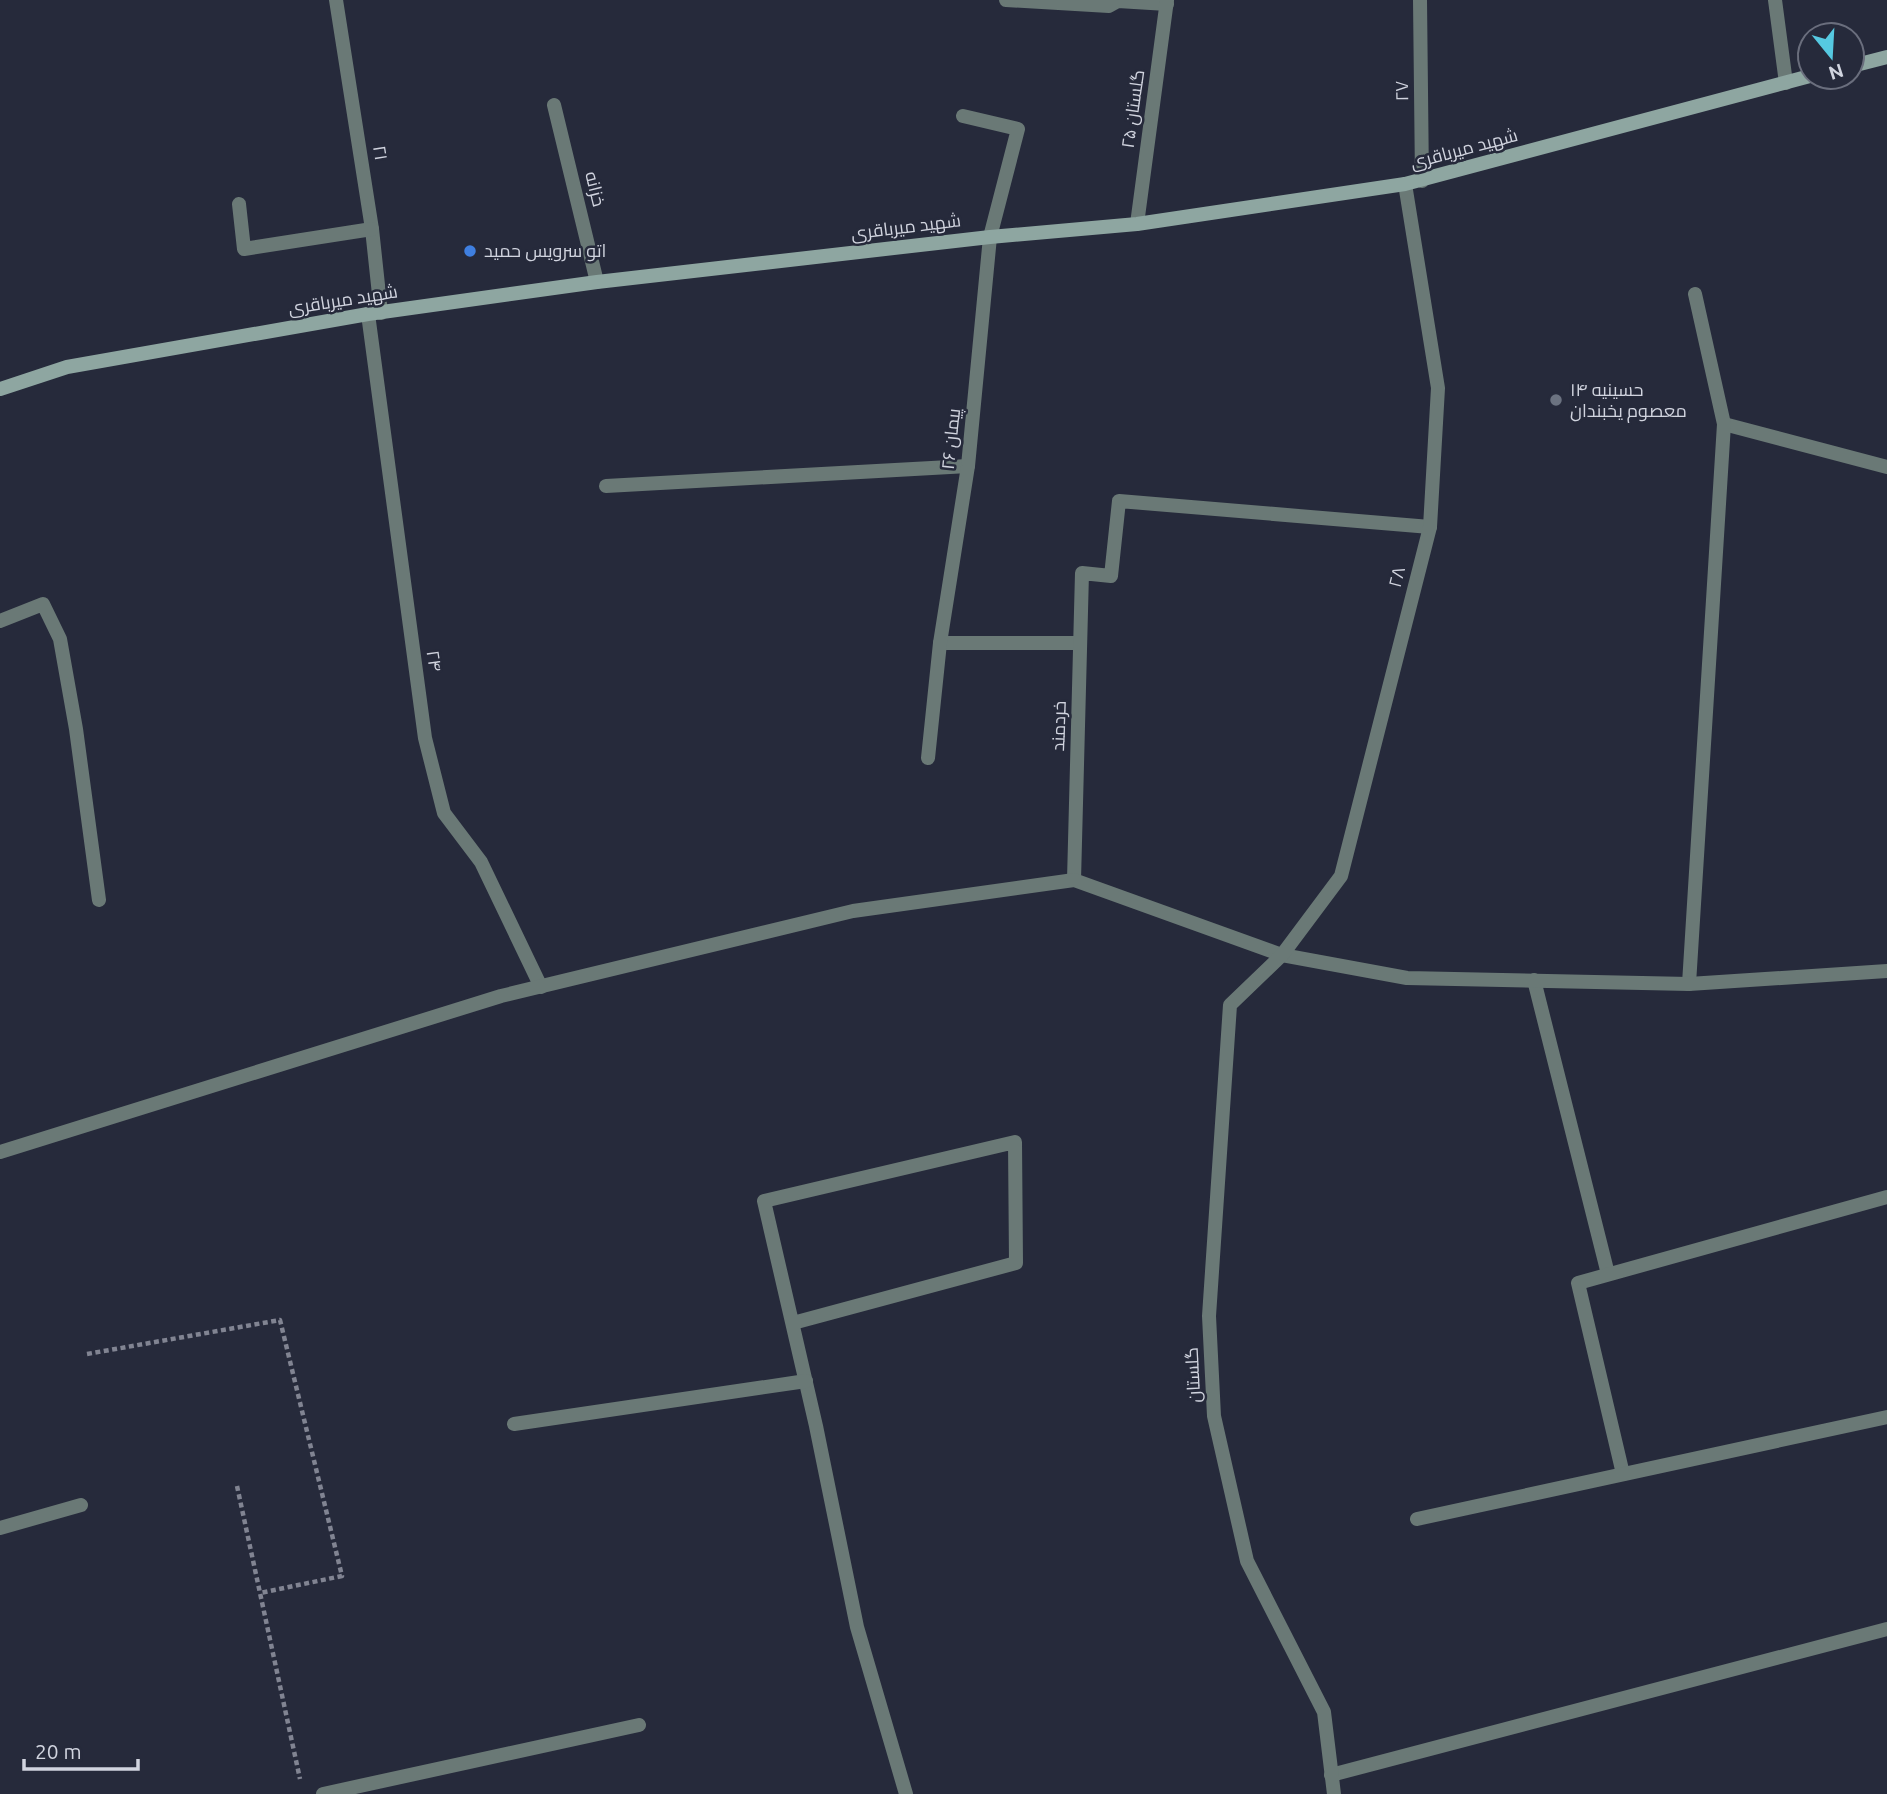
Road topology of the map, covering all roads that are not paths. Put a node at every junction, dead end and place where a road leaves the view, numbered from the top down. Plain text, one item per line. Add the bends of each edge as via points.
1 (336, 0) edge
2 (1006, 0) edge
3 (1420, 0) edge
4 (1775, 0) edge
5 (1167, 2) edge
6 (1887, 57) edge
7 (1866, 62) edge
8 (1796, 80) edge
9 (1786, 83) junction
10 (554, 105) dead end
11 (963, 116) dead end
12 (1422, 181) junction
13 (1405, 184) junction
14 (239, 204) dead end
15 (1137, 224) junction
16 (372, 229) junction
17 (990, 237) junction
18 (597, 282) junction
19 (1695, 294) dead end
20 (374, 314) junction
21 (0, 389) edge
22 (1724, 424) junction
23 (968, 466) junction
24 (1887, 467) edge
25 (606, 486) dead end
26 (1430, 527) junction
27 (0, 621) edge
28 (940, 643) junction
29 (1080, 643) junction
30 (928, 758) dead end
31 (1074, 880) junction
32 (99, 900) dead end
33 (1282, 955) junction
34 (1887, 971) edge
35 (1534, 980) junction
36 (1689, 984) junction
37 (541, 987) junction
38 (0, 1152) edge
39 (1887, 1197) edge
40 (1608, 1275) junction
41 (793, 1323) junction
42 (806, 1381) junction
43 (1887, 1417) edge
44 (514, 1424) dead end
45 (1623, 1474) junction
46 (81, 1505) dead end
47 (1416, 1519) dead end
48 (0, 1528) edge
49 (1887, 1629) edge
50 (639, 1725) dead end
51 (1331, 1775) junction
52 (323, 1794) edge
53 (906, 1794) edge
54 (1334, 1794) edge

1 - 16 street, ۲۱
2 - 5 street via 1109,6 1118,1
3 - 12 street, ۲۷
4 - 9 street
5 - 15 street, گلستان ۲۵
6 - 7 main road
8 - 9 main road, شهید میرباقری
9 - 12 main road, شهید میرباقری
10 - 18 street, خزانه
11 - 17 street, پیمان ۲۶ via 1018,129
12 - 13 main road, شهید میرباقری
13 - 15 main road, شهید میرباقری
13 - 26 street, ۲۸ via 1438,388
14 - 16 street via 244,249
15 - 17 main road, شهید میرباقری
16 - 20 street, ۲۱
17 - 18 main road, شهید میرباقری
17 - 23 street, پیمان ۲۶
18 - 20 main road, شهید میرباقری
19 - 22 street
20 - 21 main road, شهید میرباقری via 67,368
20 - 37 street, ۲۴ via 425,738 444,813 481,862
22 - 24 street
22 - 36 street
23 - 25 street
23 - 28 street, پیمان ۲۶
26 - 29 street, خردمند via 1119,501 1111,576 1082,573
26 - 33 street, ۲۸ via 1340,876
27 - 32 street via 43,604 60,639
28 - 29 street
28 - 30 street, پیمان ۲۶
29 - 31 street, خردمند
31 - 33 street
31 - 37 street via 853,911
33 - 35 street via 1407,978
33 - 51 street, گلستان via 1230,1005 1209,1316 1214,1416 1247,1561 1324,1712
34 - 36 street
35 - 36 street
35 - 40 street
37 - 38 street
39 - 40 street
40 - 45 street via 1578,1283
41 - 41 street via 764,1200 1015,1142 1016,1263
41 - 42 street
42 - 44 street
42 - 53 street via 857,1627
43 - 45 street
45 - 47 street
46 - 48 street
49 - 51 street
50 - 52 street
51 - 54 street, گلستان

